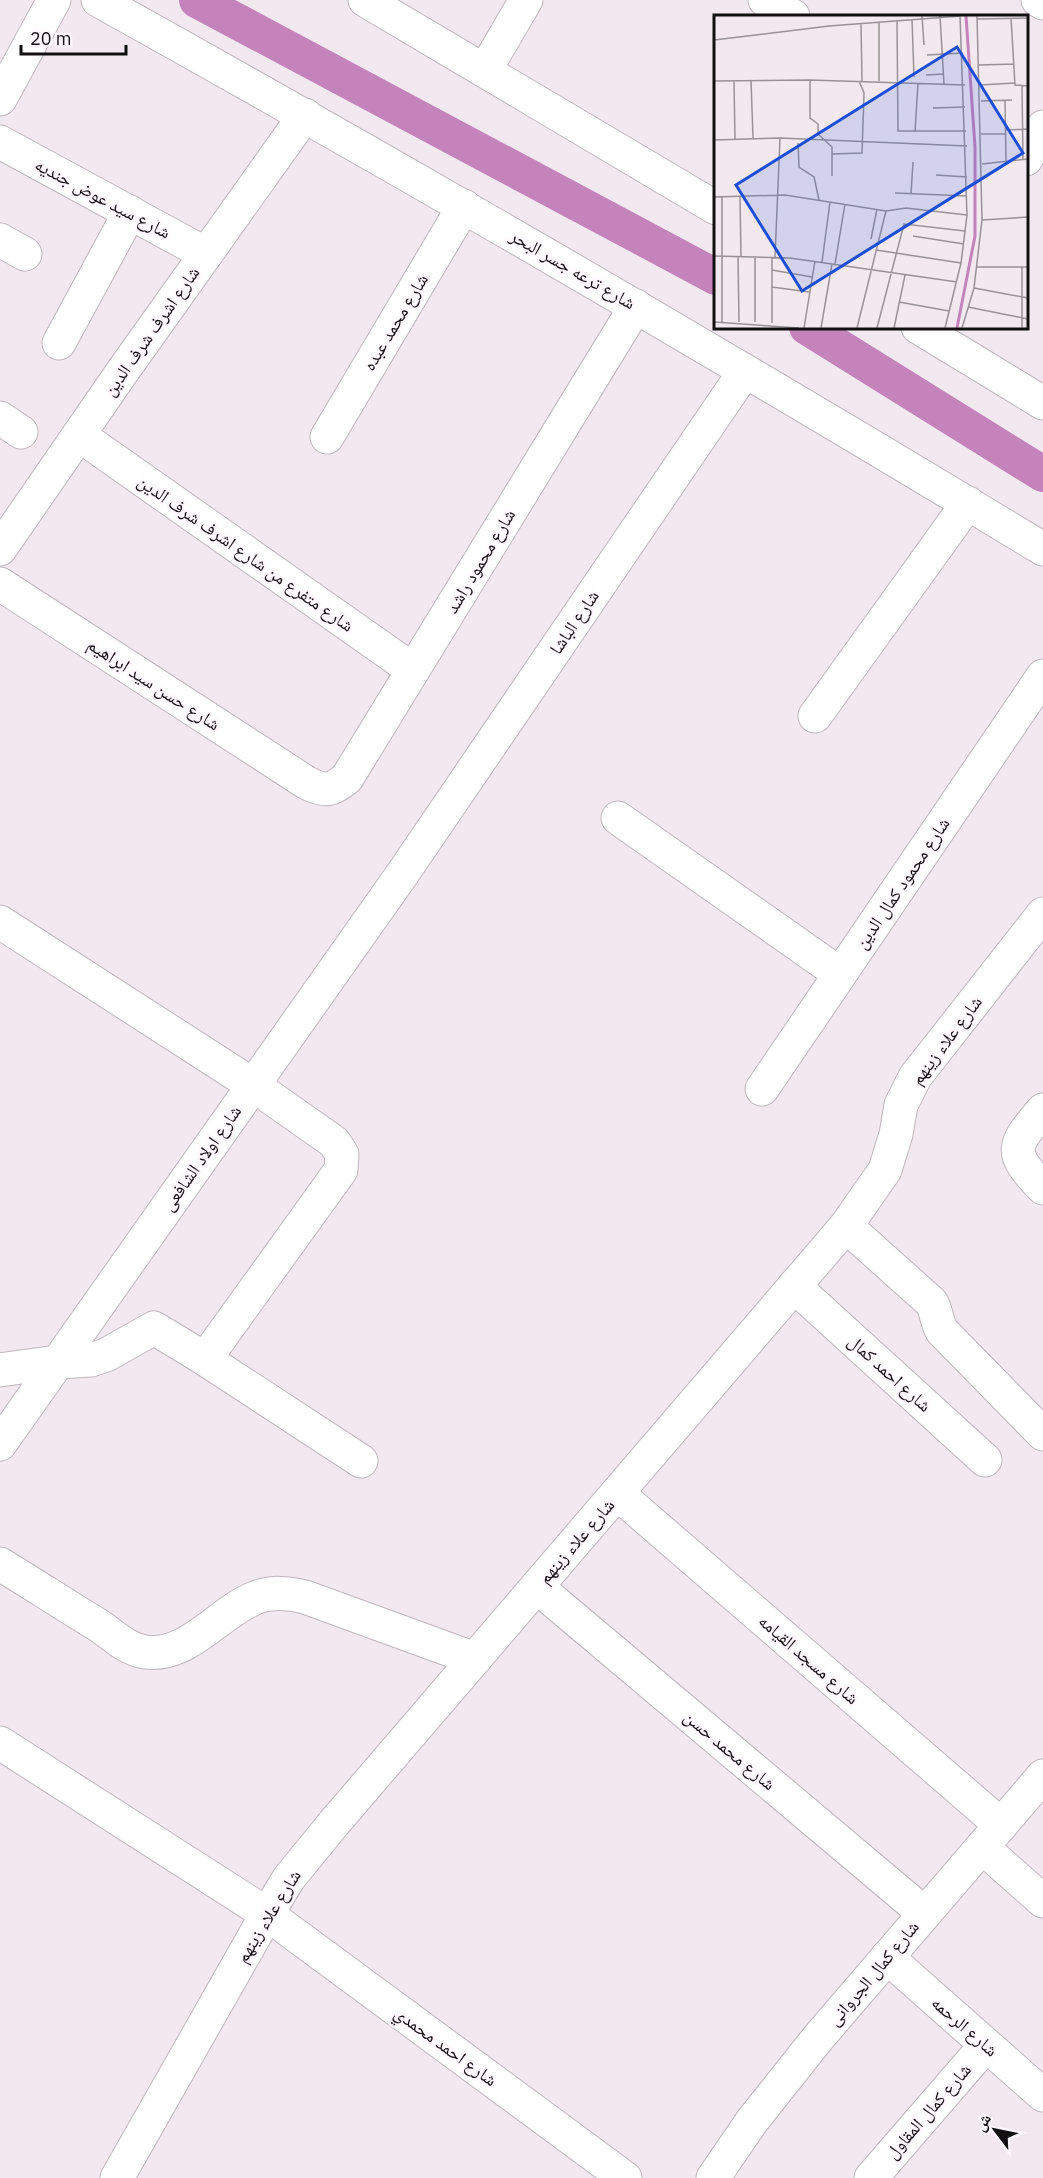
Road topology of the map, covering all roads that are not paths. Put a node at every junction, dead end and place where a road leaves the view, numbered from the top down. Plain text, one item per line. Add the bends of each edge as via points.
1 (54, 0) edge
2 (98, 0) edge
3 (526, 0) edge
4 (765, 0) edge
5 (812, 0) edge
6 (1038, 0) edge
7 (371, 1) edge
8 (1043, 3) edge
9 (791, 15) edge
10 (803, 15) edge
11 (485, 70) junction
12 (0, 99) edge
13 (305, 115) junction
14 (1043, 127) edge
15 (0, 142) edge
16 (1028, 156) edge
17 (464, 206) junction
18 (714, 207) edge
19 (130, 212) junction
20 (206, 254) junction
21 (636, 306) junction
22 (932, 331) edge
23 (59, 343) dead end
24 (745, 371) junction
25 (1043, 403) edge
26 (79, 435) junction
27 (327, 437) dead end
28 (968, 503) junction
29 (0, 549) edge
30 (1043, 549) edge
31 (0, 584) edge
32 (414, 670) junction
33 (1043, 676) edge
34 (814, 716) dead end
35 (307, 783) joint
36 (618, 818) dead end
37 (403, 873) joint
38 (1043, 915) edge
39 (0, 922) edge
40 (840, 974) junction
41 (253, 1085) junction
42 (762, 1089) dead end
43 (1043, 1110) edge
44 (1043, 1188) edge
45 (846, 1226) junction
46 (794, 1286) junction
47 (206, 1359) junction
48 (57, 1362) junction
49 (0, 1370) edge
50 (1043, 1434) edge
51 (0, 1444) edge
52 (985, 1460) dead end
53 (361, 1461) dead end
54 (617, 1493) junction
55 (0, 1564) edge
56 (537, 1587) junction
57 (475, 1659) junction
58 (0, 1743) edge
59 (1043, 1776) edge
60 (991, 1836) junction
61 (1043, 1901) edge
62 (267, 1914) junction
63 (924, 1914) junction
64 (887, 1957) junction
65 (986, 2045) junction
66 (1043, 2095) edge
67 (117, 2178) edge
68 (626, 2178) edge
69 (714, 2178) edge
70 (871, 2178) edge

1 - 12 street
2 - 13 street, شارع ترعه جسر البحر
3 - 11 street
4 - 9 street
5 - 10 street
6 - 8 street
7 - 11 street
11 - 18 street
13 - 17 street, شارع ترعه جسر البحر
13 - 20 street, شارع اشرف شرف الدين
14 - 16 street
15 - 19 street, شارع سيد عوض جنديه
17 - 21 street, شارع ترعه جسر البحر
17 - 27 street, شارع محمد عبده
19 - 20 street, شارع سيد عوض جنديه
19 - 23 street
20 - 26 street, شارع اشرف شرف الدين
21 - 24 street, شارع ترعه جسر البحر
21 - 32 street, شارع محمود راشد
22 - 25 street
24 - 28 street, شارع ترعه جسر البحر
24 - 37 street, شارع الباشا
26 - 29 street, شارع اشرف شرف الدين
26 - 32 street, شارع متفرع من شارع اشرف شرف الدين
28 - 30 street, شارع ترعه جسر البحر
28 - 34 street
31 - 35 street, شارع حسن سيد ابراهيم
32 - 35 street, شارع محمود راشد via 347,778 332,789 319,789
33 - 40 street, شارع محمود كمال الدين
36 - 40 street
37 - 41 street, شارع اولاد الشافعى
38 - 45 street, شارع علاء زينهم via 915,1077 901,1105 885,1170
39 - 41 street
40 - 42 street, شارع محمود كمال الدين
41 - 47 street via 334,1142 342,1154 341,1170
41 - 48 street, شارع اولاد الشافعى
43 - 44 street via 1021,1136 1019,1147 1024,1168
45 - 46 street, شارع علاء زينهم
45 - 50 street via 931,1302 942,1331
46 - 52 street, شارع احمد كمال
46 - 54 street, شارع علاء زينهم
47 - 48 street via 154,1328 106,1355
47 - 53 street
48 - 49 street
48 - 51 street, شارع اولاد الشافعى
54 - 56 street, شارع علاء زينهم
54 - 60 street, شارع مسجد القيامه
55 - 57 street via 126,1646 146,1652 168,1651 187,1642 255,1597 288,1593
56 - 57 street, شارع علاء زينهم
56 - 63 street, شارع محمد حسن
57 - 62 street, شارع علاء زينهم via 326,1832 289,1878
58 - 62 street, شارع احمد محمدي
59 - 60 street, شارع كمال الجروانى
60 - 61 street, شارع مسجد القيامه
60 - 63 street, شارع كمال الجروانى
62 - 67 street, شارع علاء زينهم
62 - 68 street, شارع احمد محمدي
63 - 64 street, شارع كمال الجروانى
64 - 65 street, شارع الرحمه
64 - 69 street, شارع كمال الجروانى via 752,2121
65 - 66 street, شارع الرحمه
65 - 70 street, شارع كمال المقاول

